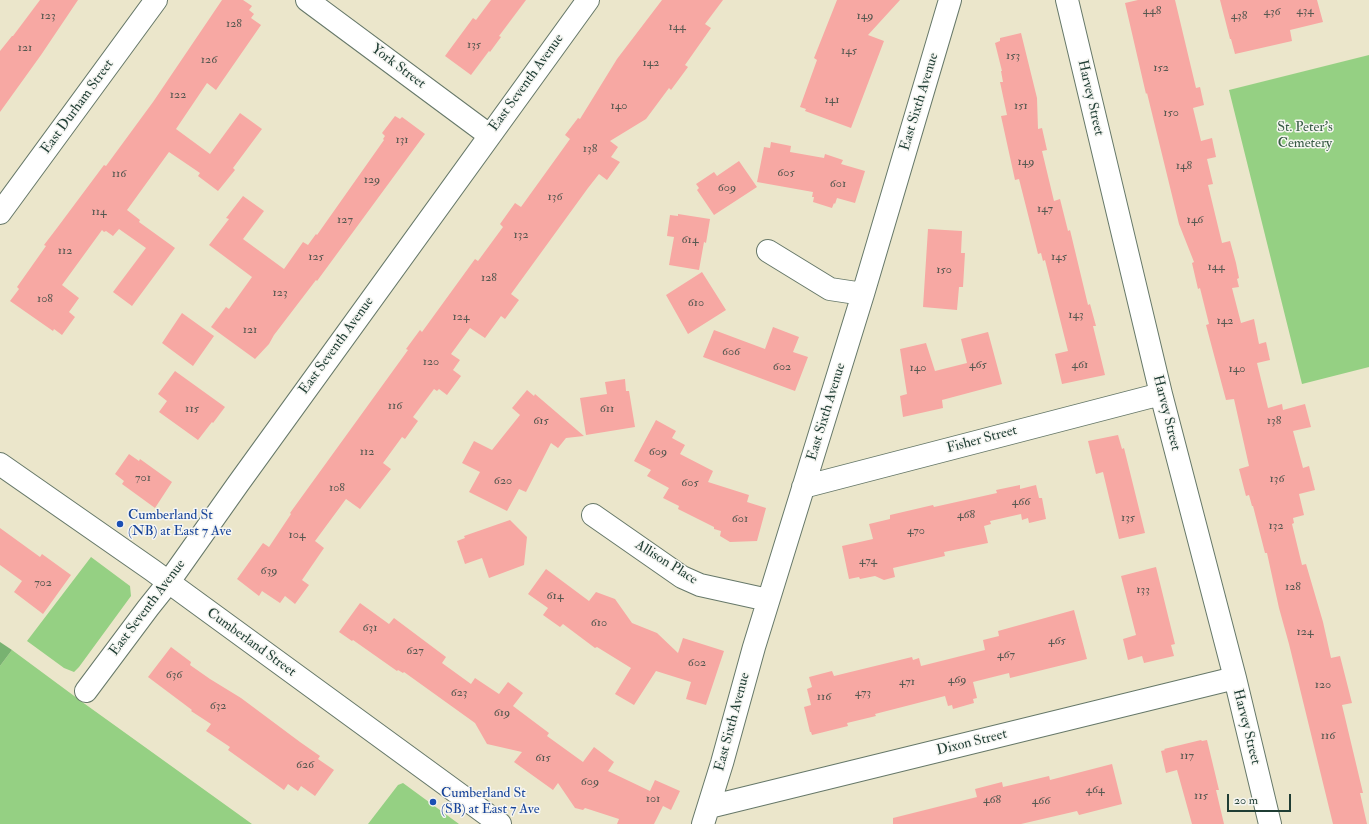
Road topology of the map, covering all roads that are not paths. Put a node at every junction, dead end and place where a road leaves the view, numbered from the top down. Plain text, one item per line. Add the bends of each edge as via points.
1 (156, 0) edge
2 (307, 0) edge
3 (588, 0) edge
4 (1067, 0) edge
5 (953, 1) edge
6 (489, 135) junction
7 (0, 213) edge
8 (768, 251) dead end
9 (863, 294) junction
10 (1161, 394) junction
11 (0, 464) edge
12 (803, 487) junction
13 (593, 515) dead end
14 (168, 583) junction
15 (768, 600) junction
16 (1235, 678) junction
17 (86, 691) dead end
18 (706, 815) edge
19 (500, 824) edge
20 (1270, 824) edge

1 - 7 street, East Durham Street
2 - 6 street, York Street
3 - 6 street, East Seventh Avenue
4 - 10 street, Harvey Street
5 - 9 street, East Sixth Avenue via 921,95
6 - 14 street, East Seventh Avenue
8 - 9 street via 830,288
9 - 12 street, East Sixth Avenue
10 - 12 street, Fisher Street
10 - 16 street, Harvey Street
11 - 14 street, Cumberland Street
12 - 15 street, East Sixth Avenue
13 - 15 street, Allison Place via 682,577 700,585
14 - 17 street, East Seventh Avenue
14 - 19 street, Cumberland Street
15 - 18 street, East Sixth Avenue
16 - 18 street, Dixon Street
16 - 20 street, Harvey Street

